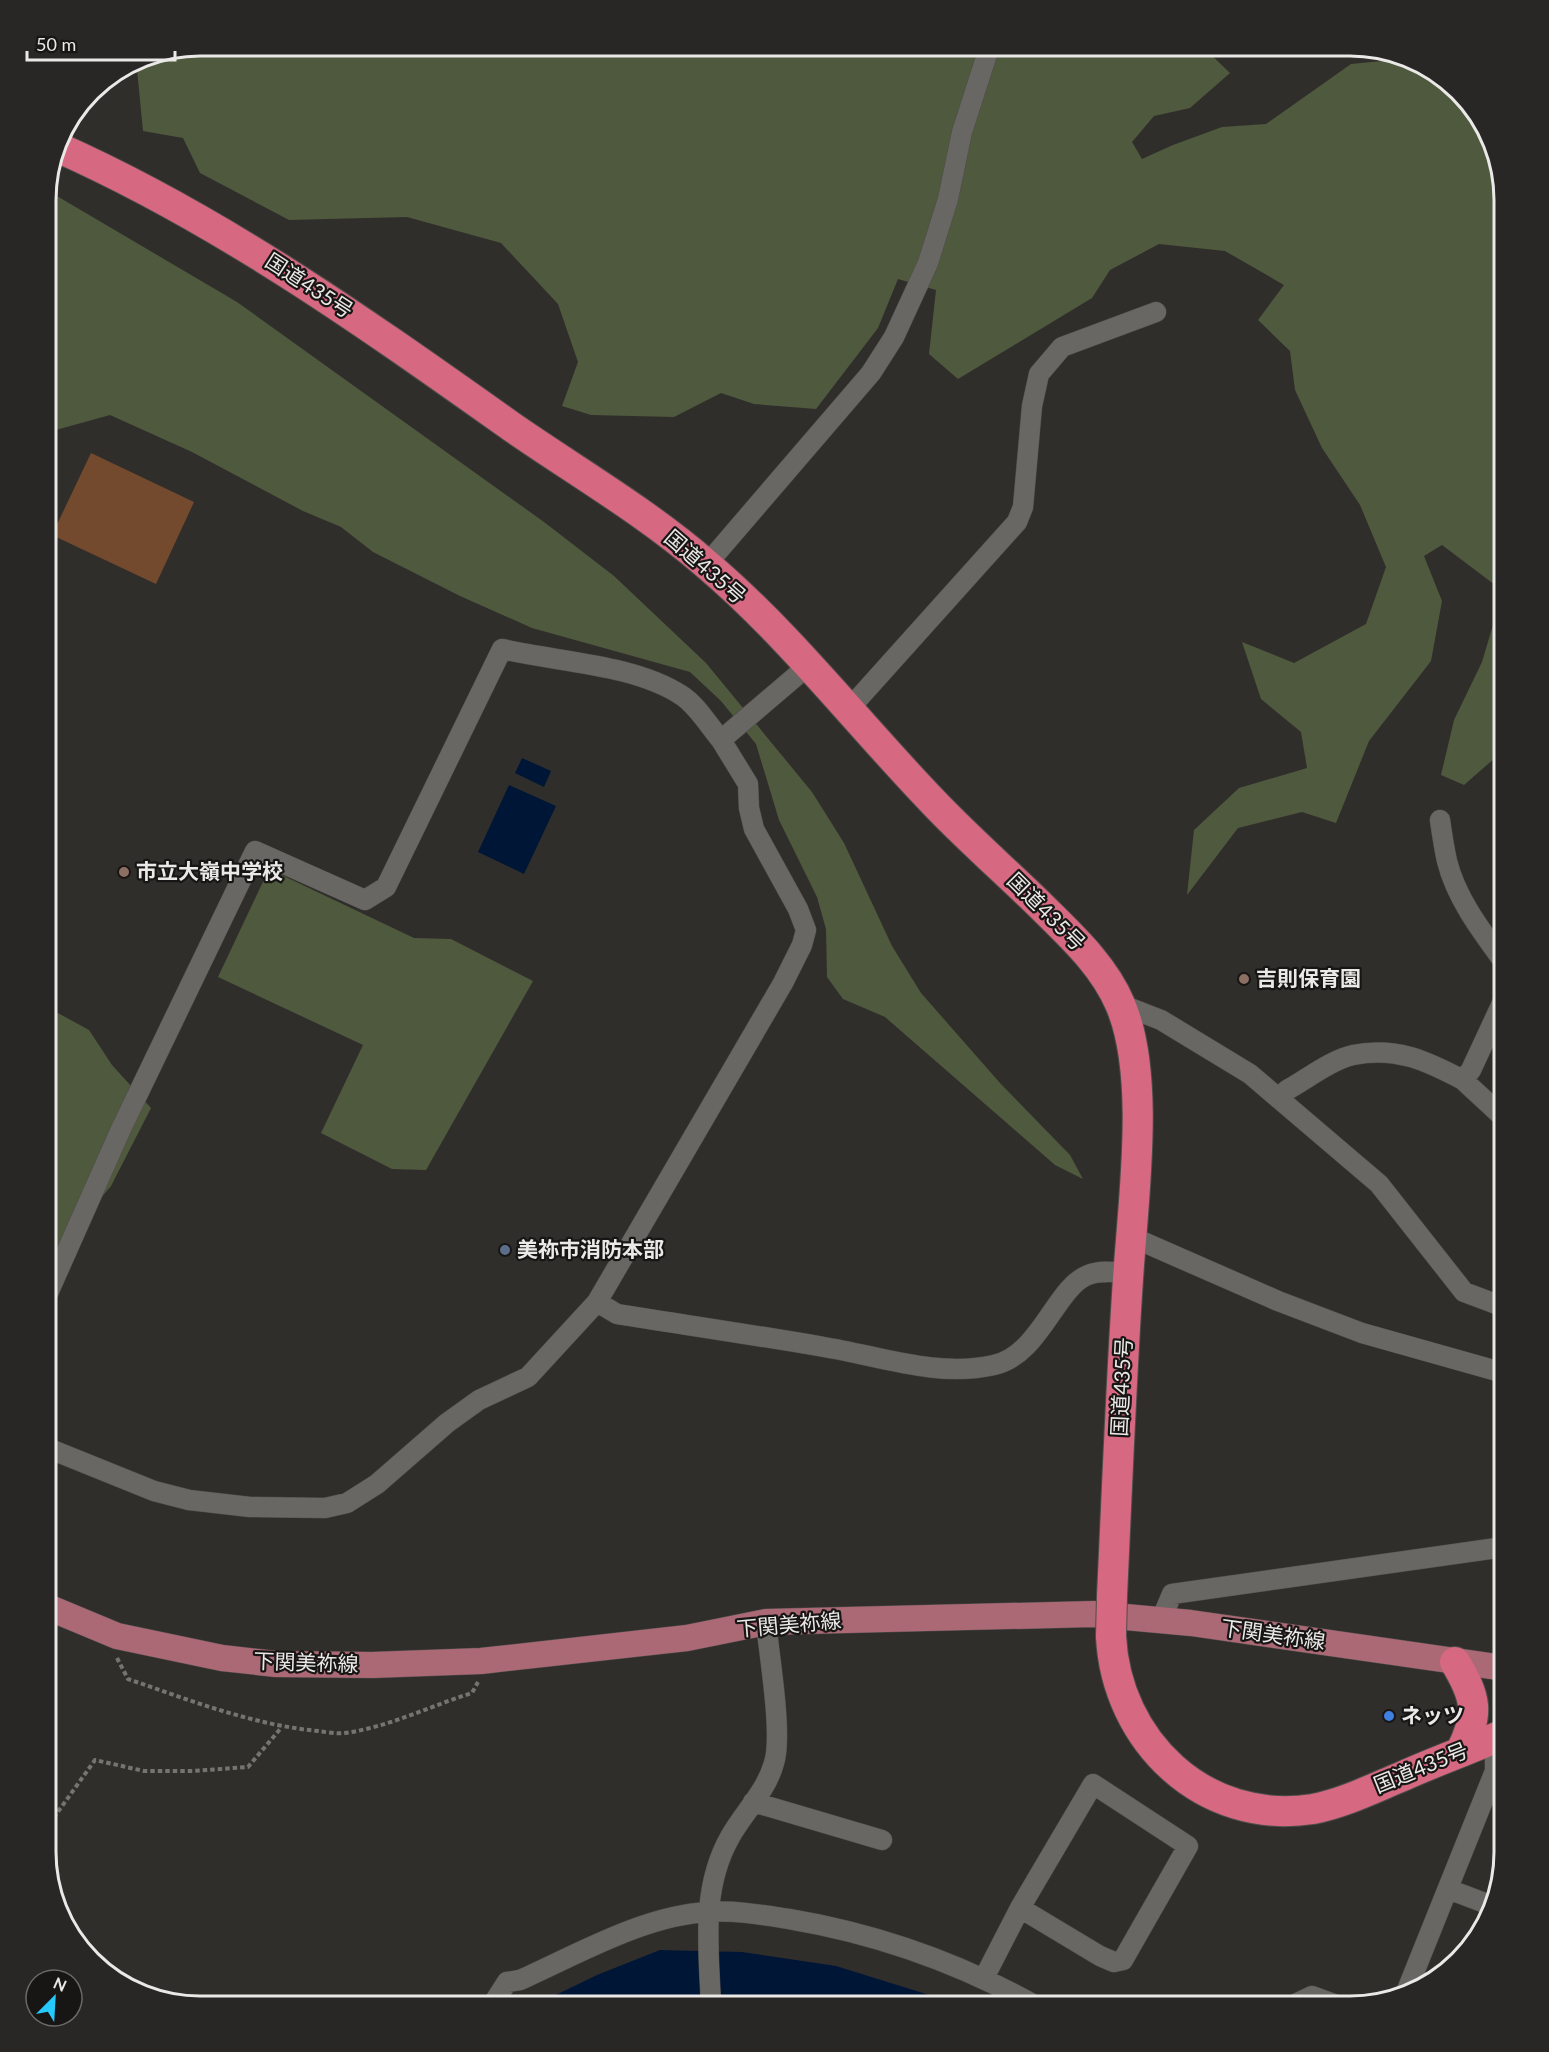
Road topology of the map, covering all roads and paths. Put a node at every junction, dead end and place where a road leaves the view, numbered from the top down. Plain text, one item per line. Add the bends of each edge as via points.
1 (986, 56) edge
2 (64, 150) edge
3 (1156, 312) dead end
4 (707, 564) junction
5 (809, 665) junction
6 (849, 709) junction
7 (721, 740) junction
8 (1440, 820) dead end
9 (1494, 948) edge
10 (1120, 1004) junction
11 (1494, 1021) edge
12 (1463, 1080) junction
13 (1279, 1099) junction
14 (1494, 1109) edge
15 (1132, 1237) junction
16 (1128, 1273) junction
17 (56, 1276) edge
18 (1494, 1300) edge
19 (597, 1302) junction
20 (1494, 1369) edge
21 (56, 1452) edge
22 (1494, 1548) edge
23 (56, 1611) edge
24 (1161, 1620) junction
25 (766, 1622) junction
26 (117, 1636) junction
27 (481, 1661) junction
28 (1455, 1662) junction
29 (1494, 1667) edge
30 (281, 1728) junction
31 (1484, 1742) edge
32 (1494, 1756) edge
33 (1494, 1774) edge
34 (753, 1802) junction
35 (56, 1815) edge
36 (882, 1840) dead end
37 (1448, 1889) junction
38 (1484, 1903) edge
39 (1020, 1908) junction
40 (708, 1920) junction
41 (984, 1978) junction
42 (1410, 1984) edge
43 (498, 1996) edge
44 (711, 1996) edge
45 (1018, 1996) edge

1 - 4 street via 928,263 894,337 871,373
2 - 4 highway, 国道435号 via 219,229 328,297 626,502
3 - 6 street via 1062,347 1039,374 1032,406 1023,507 1017,522
4 - 5 highway, 国道435号
5 - 6 highway, 国道435号
5 - 7 street
6 - 10 highway, 国道435号 via 938,807 1078,943 1102,972
7 - 17 street via 684,696 661,683 502,649 386,887 365,900 255,851
7 - 19 street via 748,784 754,830 806,930 783,983
8 - 9 street via 1448,863 1479,928
10 - 13 street via 1161,1020 1250,1074
10 - 15 highway, 国道435号 via 1133,1047 1137,1091
11 - 12 street
12 - 13 street via 1421,1058 1398,1053 1353,1055 1287,1090
12 - 14 street
13 - 18 street via 1379,1184 1464,1292
15 - 16 highway, 国道435号
15 - 20 street via 1362,1333
16 - 19 street via 1103,1271 1086,1275 1020,1352 997,1365 965,1369 933,1368 616,1314
16 - 31 highway, 国道435号, bridge via 1111,1636 1121,1695 1147,1739 1178,1773 1206,1791 1234,1803 1265,1809 1313,1809 1343,1801
19 - 21 street via 528,1377 479,1400 377,1484 347,1503 325,1508 189,1500 154,1491
22 - 24 street via 1172,1594
23 - 26 main road, 下関美祢線
24 - 25 main road, 下関美祢線 via 1093,1614
24 - 28 main road, 下関美祢線
25 - 27 main road, 下関美祢線 via 687,1638
25 - 34 street via 775,1762
26 - 27 main road, 下関美祢線 via 222,1658 276,1664
26 - 30 path via 117,1658 128,1679
27 - 30 path via 481,1678 472,1694 408,1717 344,1733
28 - 29 main road, 下関美祢線
28 - 31 highway via 1471,1689 1472,1729
30 - 35 path via 248,1767 144,1771 95,1760
31 - 32 street
33 - 37 street
34 - 36 street
34 - 40 street via 713,1874
37 - 38 street
37 - 42 street
39 - 39 street via 1093,1784 1188,1846 1123,1960 1107,1959
39 - 41 street
40 - 41 street via 762,1915 835,1927 887,1940
40 - 43 street via 615,1936 520,1980 507,1982
40 - 44 street
41 - 45 street

